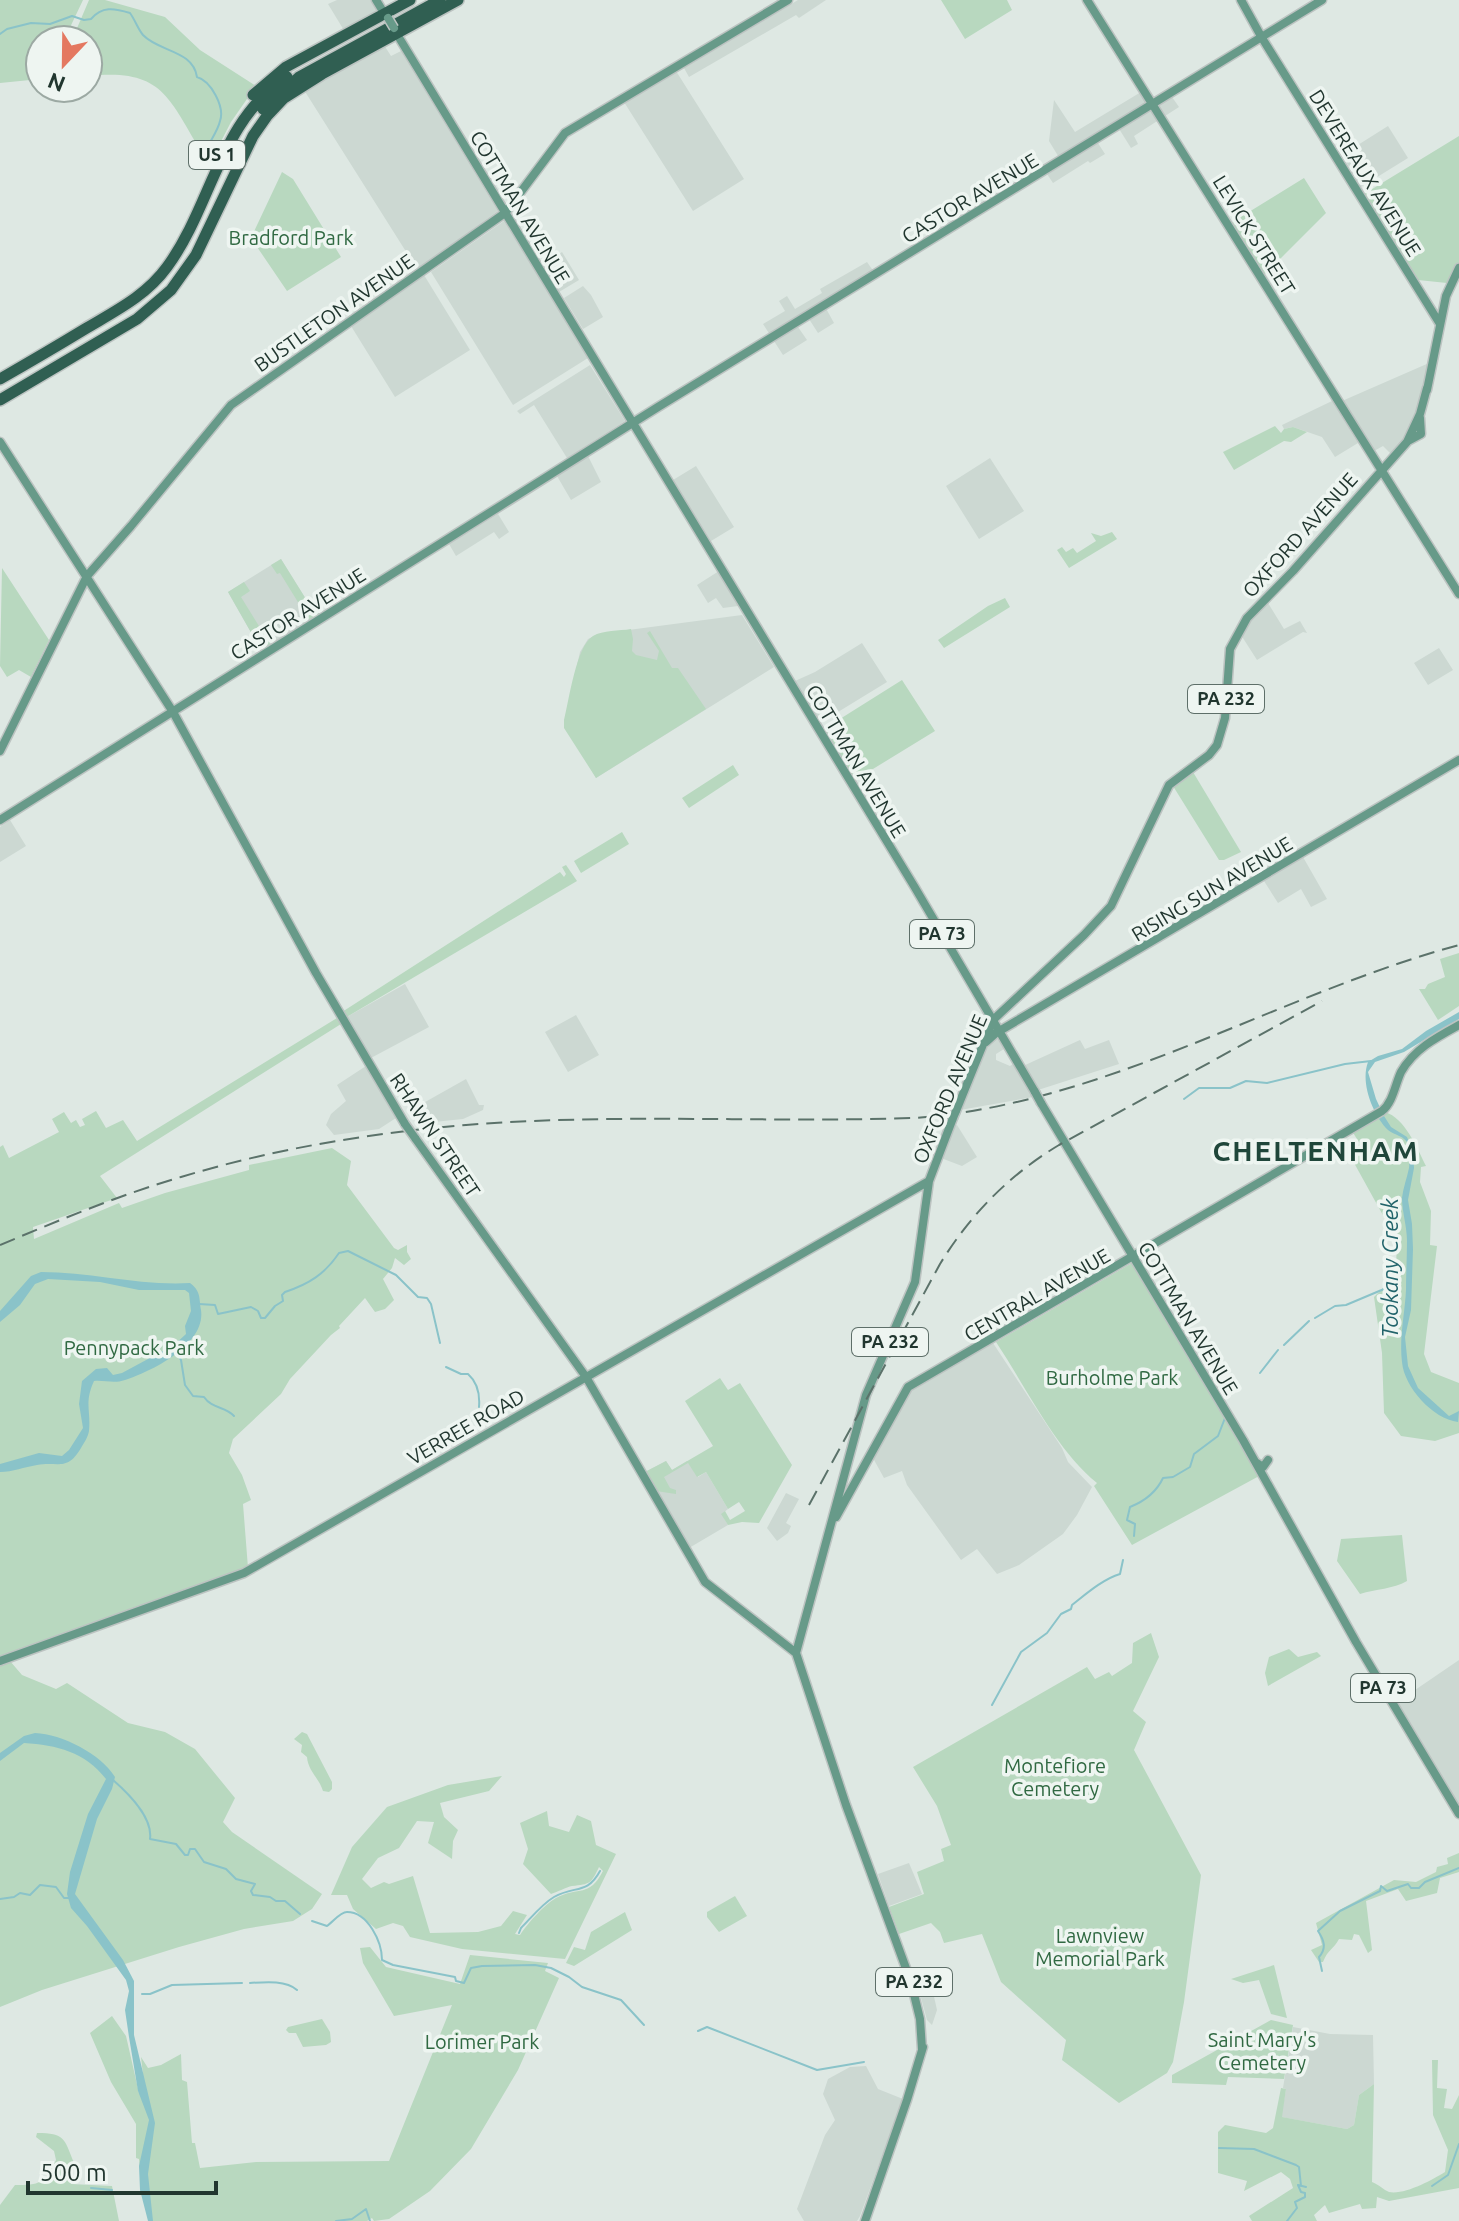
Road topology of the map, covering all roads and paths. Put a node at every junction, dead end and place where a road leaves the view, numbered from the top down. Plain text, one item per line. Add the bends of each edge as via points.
1 (376, 0) edge
2 (410, 0) edge
3 (427, 0) edge
4 (440, 0) edge
5 (458, 0) edge
6 (786, 0) edge
7 (1087, 0) edge
8 (1322, 0) edge
9 (1238, 1) edge
10 (386, 16) junction
11 (395, 31) junction
12 (1262, 38) junction
13 (322, 74) junction
14 (283, 89) junction
15 (1151, 105) junction
16 (230, 168) junction
17 (223, 198) junction
18 (193, 204) junction
19 (505, 213) junction
20 (189, 228) junction
21 (1459, 268) edge
22 (124, 306) junction
23 (1440, 324) junction
24 (52, 365) junction
25 (18, 368) edge
26 (0, 379) edge
27 (0, 387) edge
28 (1427, 388) junction
29 (0, 393) edge
30 (0, 400) edge
31 (634, 423) junction
32 (1415, 435) junction
33 (0, 442) edge
34 (1381, 469) junction
35 (87, 576) junction
36 (96, 591) junction
37 (1459, 594) edge
38 (75, 600) junction
39 (173, 712) junction
40 (0, 751) edge
41 (1459, 760) edge
42 (0, 820) edge
43 (993, 1020) junction
44 (1459, 1025) edge
45 (999, 1031) junction
46 (982, 1046) junction
47 (929, 1181) junction
48 (1133, 1257) junction
49 (586, 1377) junction
50 (1268, 1460) dead end
51 (1256, 1463) junction
52 (849, 1493) junction
53 (838, 1501) junction
54 (831, 1524) junction
55 (796, 1653) junction
56 (0, 1661) edge
57 (1459, 1814) edge
58 (863, 2221) edge

1 - 10 main road, COTTMAN AVENUE / PA 73
2 - 10 highway, US 1
3 - 20 highway, US 1 via 291,74 264,95 234,133
4 - 14 highway, US 1
5 - 11 highway, US 1
6 - 19 main road, BUSTLETON AVENUE via 565,133
7 - 15 main road, LEVICK STREET
8 - 12 main road, CASTOR AVENUE
9 - 12 main road, DEVEREAUX AVENUE
10 - 11 main road, COTTMAN AVENUE / PA 73, bridge
10 - 18 highway, US 1 via 286,67 258,91 228,130
11 - 13 highway, US 1
11 - 19 main road, COTTMAN AVENUE / PA 73
12 - 15 main road, CASTOR AVENUE
12 - 23 main road, DEVEREAUX AVENUE
13 - 14 highway
13 - 17 highway, US 1 via 289,94 267,116
14 - 16 highway, US 1 via 255,119
15 - 31 main road, CASTOR AVENUE
15 - 34 main road, LEVICK STREET
16 - 17 highway
16 - 24 highway, US 1 via 167,285
17 - 24 highway, US 1 via 192,261 167,294 143,315
18 - 20 highway
18 - 25 highway, US 1 via 168,255 140,287
19 - 31 main road, COTTMAN AVENUE / PA 73
19 - 35 main road, BUSTLETON AVENUE via 231,405
20 - 22 highway, US 1 via 162,273
21 - 23 main road
22 - 24 highway via 114,319 60,350
22 - 25 highway, US 1
23 - 28 main road
24 - 25 highway, US 1
24 - 30 highway, US 1
25 - 26 highway, US 1
25 - 27 highway
25 - 29 highway, US 1
28 - 32 main road
28 - 32 main road
31 - 39 main road, CASTOR AVENUE
31 - 43 main road, COTTMAN AVENUE / PA 73
32 - 34 main road, OXFORD AVENUE / PA 232
33 - 35 main road, RHAWN STREET
34 - 37 main road, LEVICK STREET
34 - 43 main road, OXFORD AVENUE / PA 232 via 1247,618 1230,649 1225,718 1217,745 1169,785 1113,904
35 - 36 main road, RHAWN STREET
35 - 38 main road, BUSTLETON AVENUE
36 - 38 main road
36 - 39 main road, RHAWN STREET
38 - 40 main road, BUSTLETON AVENUE
39 - 42 main road, CASTOR AVENUE
39 - 49 main road, RHAWN STREET, bridge via 405,1124
41 - 45 main road, RISING SUN AVENUE
43 - 45 main road, COTTMAN AVENUE / PA 73
43 - 46 main road, OXFORD AVENUE / PA 232
44 - 48 main road, CENTRAL AVENUE via 1411,1058 1382,1111
45 - 46 main road, RISING SUN AVENUE
45 - 48 main road, COTTMAN AVENUE / PA 73, bridge
46 - 47 main road, OXFORD AVENUE / PA 232
47 - 49 main road, VERREE ROAD
47 - 53 main road, OXFORD AVENUE / PA 232 via 915,1282 866,1395
48 - 51 main road, COTTMAN AVENUE / PA 73
48 - 52 main road, CENTRAL AVENUE via 908,1387
49 - 55 main road, RHAWN STREET via 705,1582
49 - 56 main road, VERREE ROAD via 244,1573
50 - 51 main road via 1263,1467
51 - 57 main road, COTTMAN AVENUE / PA 73
52 - 53 main road
52 - 54 main road
53 - 54 main road, OXFORD AVENUE / PA 232
54 - 55 main road, OXFORD AVENUE / PA 232
55 - 58 main road, PA 232 via 925,2026 907,2100

